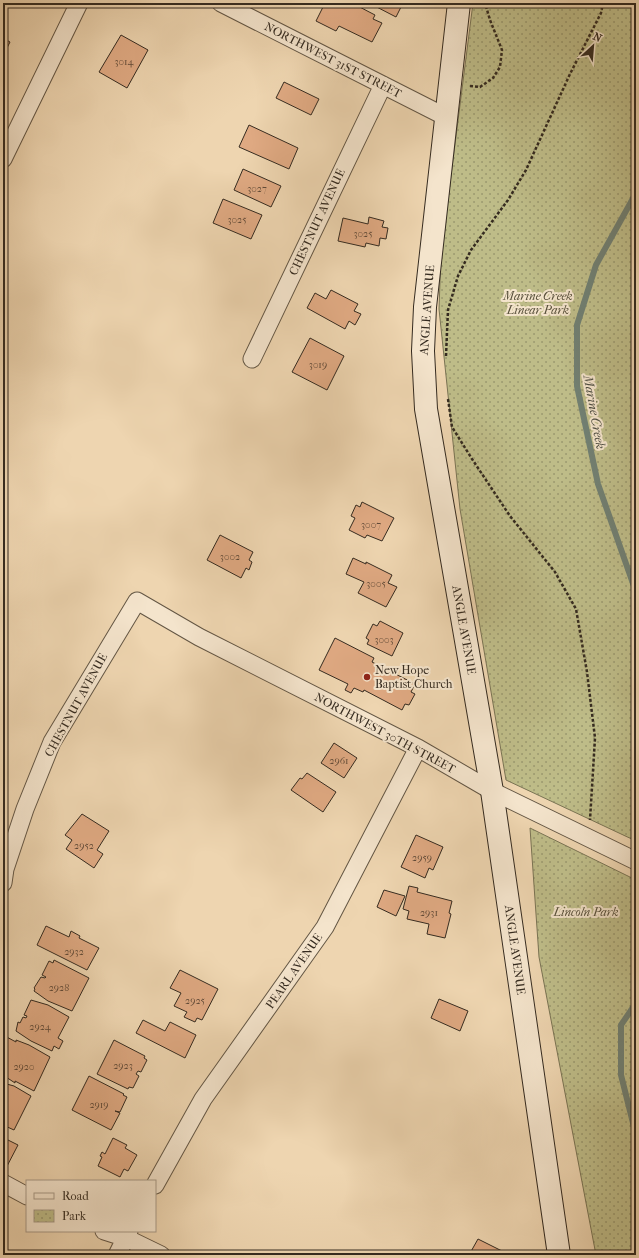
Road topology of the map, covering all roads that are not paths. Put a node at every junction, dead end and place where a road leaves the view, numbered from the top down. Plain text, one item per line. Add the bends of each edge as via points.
1 (79, 3) edge
2 (221, 3) edge
3 (459, 3) edge
4 (382, 85) junction
5 (446, 117) junction
6 (3, 159) edge
7 (252, 359) dead end
8 (137, 600) joint
9 (418, 748) junction
10 (492, 790) junction
11 (636, 861) edge
12 (3, 883) edge
13 (3, 1183) edge
14 (156, 1183) edge
15 (26, 1195) edge
16 (112, 1232) edge
17 (128, 1234) edge
18 (117, 1255) edge
19 (161, 1255) edge
20 (559, 1255) edge

1 - 6 street
2 - 4 street, NORTHWEST 31ST STREET
3 - 5 main road, ANGLE AVENUE
4 - 5 street, NORTHWEST 31ST STREET
4 - 7 street, CHESTNUT AVENUE
5 - 10 main road, ANGLE AVENUE via 425,307 423,351 426,409
8 - 9 street, NORTHWEST 30TH STREET via 200,637
8 - 12 street, CHESTNUT AVENUE via 52,742 25,809
9 - 10 street, NORTHWEST 30TH STREET
9 - 14 street, PEARL AVENUE via 325,927 203,1099
10 - 11 street, NORTHWEST 30TH STREET
10 - 20 main road, ANGLE AVENUE
13 - 15 street
16 - 17 street
17 - 18 street
17 - 19 street

